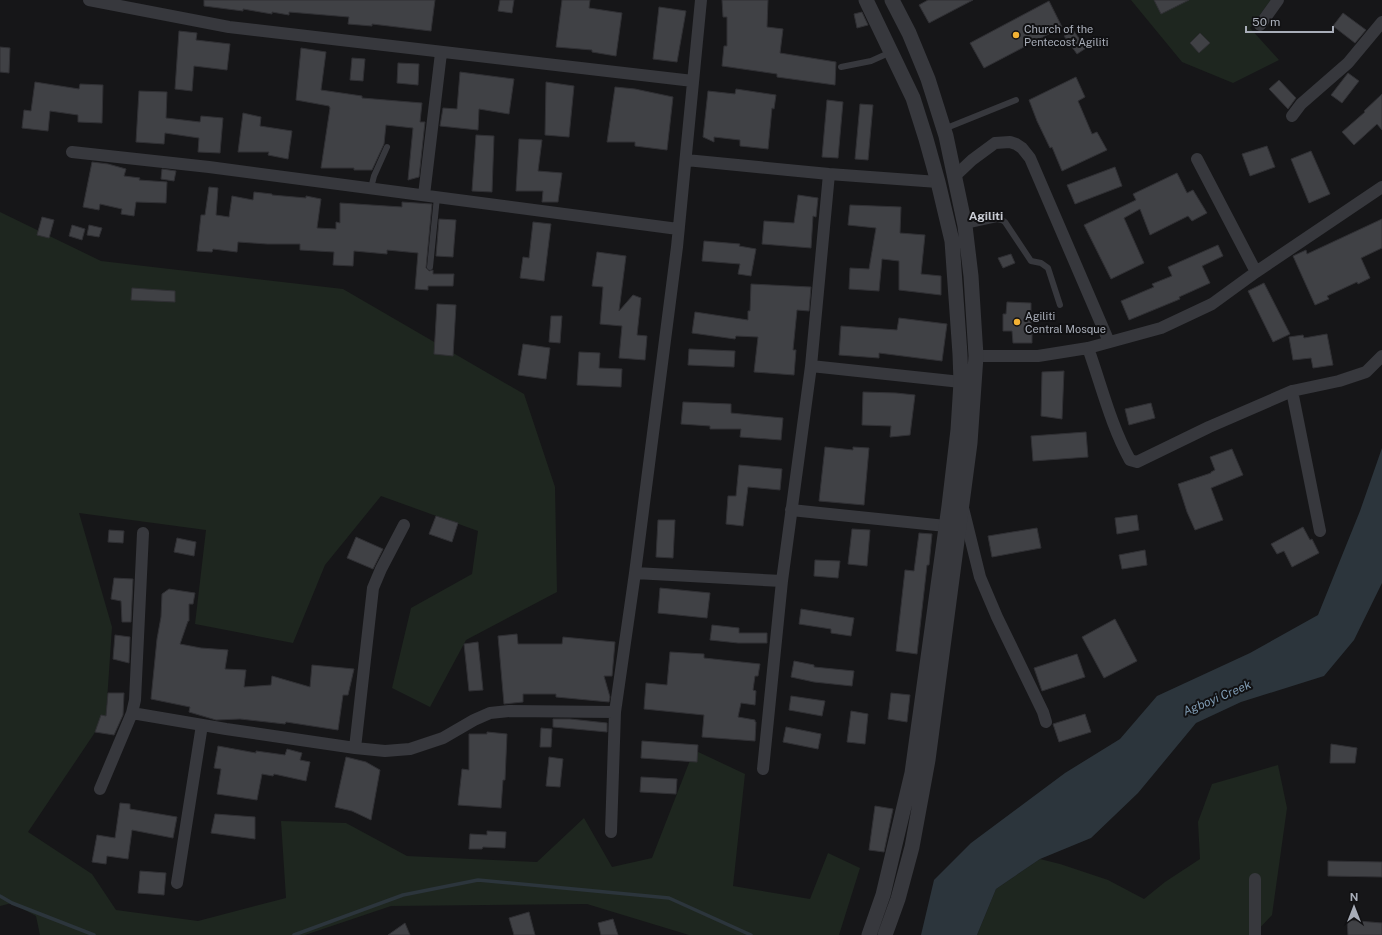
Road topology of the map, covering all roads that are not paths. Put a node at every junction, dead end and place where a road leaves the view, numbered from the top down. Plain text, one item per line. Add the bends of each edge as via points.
1 (89, 0) edge
2 (701, 0) edge
3 (866, 0) edge
4 (892, 0) edge
5 (1278, 0) edge
6 (1382, 22) edge
7 (1260, 25) dead end
8 (441, 52) junction
9 (891, 52) junction
10 (841, 67) dead end
11 (693, 81) junction
12 (1016, 100) dead end
13 (1292, 116) dead end
14 (944, 129) junction
15 (387, 147) dead end
16 (72, 152) dead end
17 (1197, 159) dead end
18 (686, 160) junction
19 (829, 174) junction
20 (955, 176) junction
21 (938, 182) junction
22 (1382, 187) edge
23 (371, 188) junction
24 (424, 195) junction
25 (437, 197) junction
26 (965, 226) junction
27 (678, 229) junction
28 (430, 267) dead end
29 (1256, 272) junction
30 (1060, 305) dead end
31 (1109, 342) junction
32 (1088, 348) junction
33 (976, 356) junction
34 (1382, 356) edge
35 (811, 366) junction
36 (960, 382) junction
37 (1292, 391) junction
38 (963, 504) junction
39 (791, 510) junction
40 (404, 526) dead end
41 (946, 526) junction
42 (1320, 531) dead end
43 (143, 533) dead end
44 (634, 573) junction
45 (782, 580) junction
46 (615, 712) junction
47 (132, 713) junction
48 (1046, 722) dead end
49 (202, 725) junction
50 (355, 748) junction
51 (763, 769) dead end
52 (100, 789) dead end
53 (611, 832) dead end
54 (1255, 878) dead end
55 (177, 883) dead end
56 (869, 935) edge
57 (885, 935) edge
58 (1255, 935) edge

1 - 8 street via 230,27
2 - 11 street
3 - 9 street
4 - 14 street via 928,79
5 - 7 street
6 - 13 street via 1348,62 1301,104
8 - 11 street
8 - 24 street
9 - 10 lane via 871,61
9 - 21 street via 913,98
11 - 18 street
12 - 14 lane
14 - 20 street
15 - 23 lane
16 - 23 street
17 - 29 street
18 - 19 street
18 - 27 street
19 - 21 street
19 - 35 street
20 - 26 street
20 - 31 street via 995,143 1010,142 1022,148 1030,158
21 - 36 street via 952,241
22 - 29 street
23 - 24 street
24 - 25 street
25 - 27 street
25 - 28 lane
26 - 30 lane via 997,219 1005,222 1030,261 1048,268
26 - 33 street
27 - 44 street
29 - 31 street via 1212,304 1161,328
31 - 32 street
32 - 33 street via 1038,356
32 - 37 street via 1126,452 1130,460 1137,462
33 - 38 street via 973,415
34 - 37 street via 1366,372 1339,381
35 - 36 street
35 - 39 street
36 - 41 street via 958,430
37 - 42 street
38 - 48 street via 980,577
38 - 57 street via 928,760 912,846
39 - 41 street
39 - 45 street
40 - 50 street via 373,588
41 - 56 street via 912,773 883,895
43 - 47 street via 135,700
44 - 45 street
44 - 46 street
45 - 51 street
46 - 50 street via 509,710 479,717 443,738 410,748 385,751
46 - 53 street
47 - 49 street
47 - 52 street
49 - 50 street
49 - 55 street
54 - 58 street

